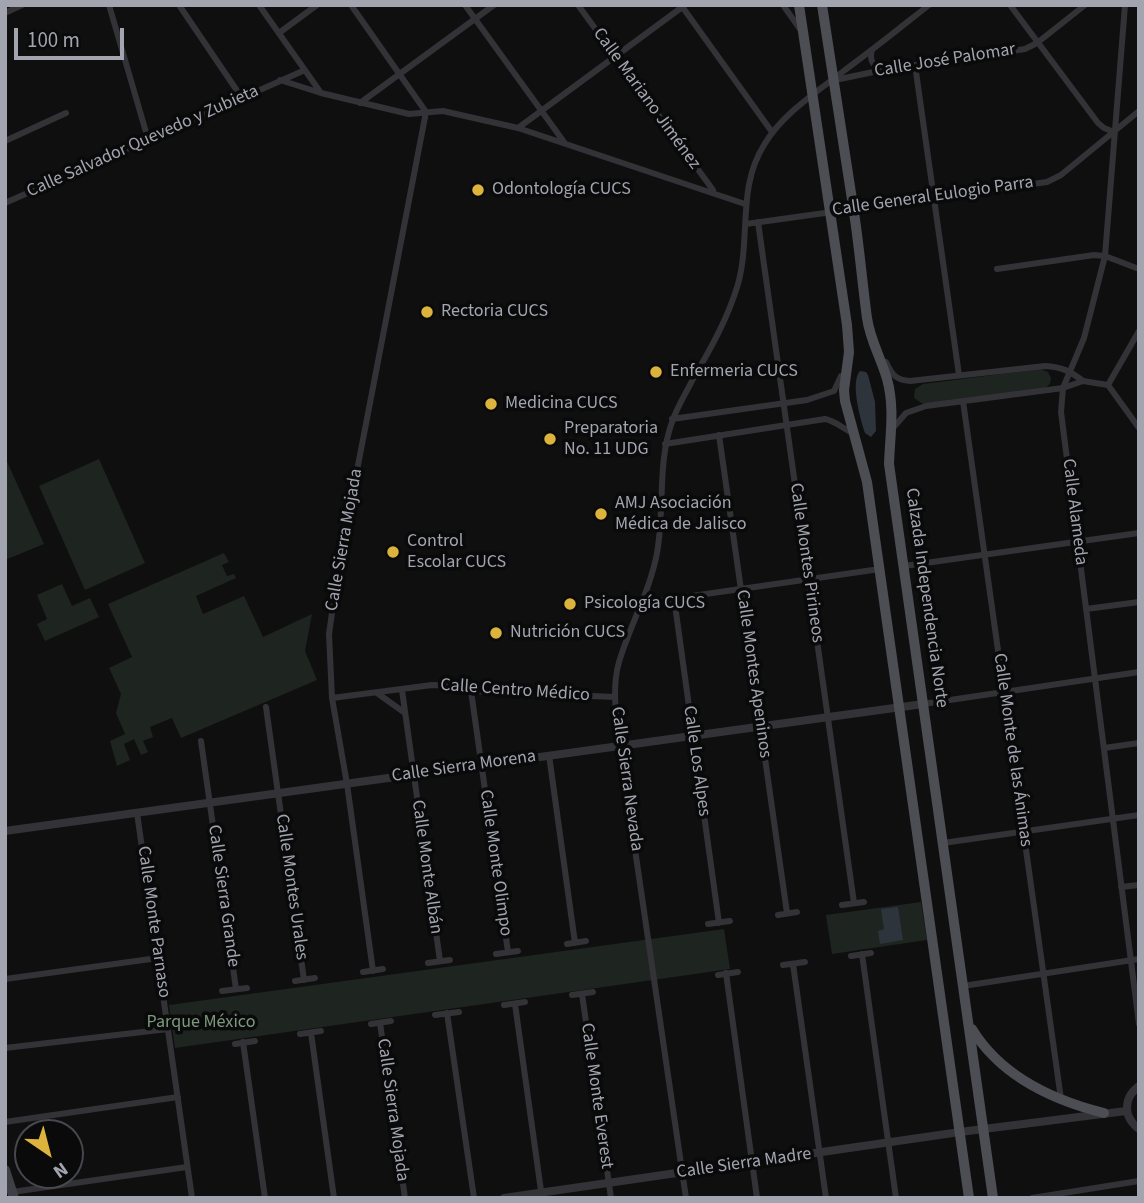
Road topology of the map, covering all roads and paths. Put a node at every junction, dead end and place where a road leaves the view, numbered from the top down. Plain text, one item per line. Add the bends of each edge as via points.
1 (22, 5) edge
2 (109, 5) edge
3 (179, 5) edge
4 (260, 5) edge
5 (317, 5) edge
6 (351, 5) edge
7 (465, 5) edge
8 (494, 5) edge
9 (578, 5) edge
10 (783, 5) edge
11 (799, 5) edge
12 (822, 5) edge
13 (929, 5) edge
14 (1010, 5) edge
15 (1086, 5) edge
16 (1125, 5) edge
17 (683, 6) edge
18 (5, 13) edge
19 (475, 19) junction
20 (279, 33) junction
21 (803, 33) junction
22 (1037, 43) junction
23 (872, 50) junction
24 (616, 57) junction
25 (915, 65) junction
26 (305, 69) junction
27 (883, 70) junction
28 (400, 73) junction
29 (280, 80) junction
30 (833, 80) junction
31 (321, 93) junction
32 (813, 96) junction
33 (242, 98) junction
34 (359, 103) junction
35 (542, 111) junction
36 (1139, 111) edge
37 (426, 112) junction
38 (66, 113) dead end
39 (518, 128) junction
40 (772, 132) junction
41 (1114, 132) junction
42 (148, 139) junction
43 (5, 141) edge
44 (566, 144) junction
45 (714, 192) junction
46 (935, 199) junction
47 (6, 201) edge
48 (745, 204) junction
49 (853, 208) junction
50 (830, 211) junction
51 (758, 222) junction
52 (746, 224) junction
53 (1105, 256) junction
54 (997, 269) dead end
55 (1139, 269) edge
56 (1138, 335) edge
57 (874, 346) junction
58 (849, 352) junction
59 (1070, 371) junction
60 (960, 376) junction
61 (1083, 382) junction
62 (1108, 385) junction
63 (1063, 388) junction
64 (963, 401) junction
65 (784, 404) junction
66 (672, 419) junction
67 (787, 424) junction
68 (1139, 428) edge
69 (853, 433) junction
70 (890, 434) junction
71 (719, 435) junction
72 (665, 444) junction
73 (1139, 533) edge
74 (1078, 542) junction
75 (985, 555) junction
76 (904, 566) junction
77 (880, 569) junction
78 (809, 579) junction
79 (741, 589) junction
80 (674, 598) junction
81 (1139, 602) edge
82 (643, 603) junction
83 (1086, 609) junction
84 (1139, 672) edge
85 (1095, 679) junction
86 (402, 690) junction
87 (471, 691) junction
88 (1004, 692) junction
89 (377, 693) junction
90 (615, 696) junction
91 (332, 698) junction
92 (923, 704) junction
93 (901, 707) junction
94 (266, 708) dead end
95 (405, 713) junction
96 (828, 718) junction
97 (760, 727) junction
98 (693, 737) junction
99 (201, 741) dead end
100 (1139, 743) edge
101 (620, 747) junction
102 (1104, 748) junction
103 (549, 755) junction
104 (482, 765) junction
105 (413, 774) junction
106 (347, 784) junction
107 (278, 793) junction
108 (210, 803) junction
109 (137, 813) junction
110 (1139, 815) edge
111 (1112, 818) junction
112 (5, 831) edge
113 (1023, 831) junction
114 (943, 843) junction
115 (1139, 885) edge
116 (1121, 887) junction
117 (864, 902) dead end
118 (855, 904) junction
119 (842, 905) dead end
120 (797, 912) dead end
121 (786, 913) junction
122 (778, 915) dead end
123 (730, 921) dead end
124 (719, 923) junction
125 (708, 925) dead end
126 (586, 941) dead end
127 (575, 943) junction
128 (567, 944) dead end
129 (518, 951) dead end
130 (508, 952) junction
131 (871, 953) dead end
132 (496, 954) dead end
133 (862, 954) junction
134 (851, 956) dead end
135 (158, 958) junction
136 (1139, 959) edge
137 (450, 960) dead end
138 (1130, 960) junction
139 (440, 961) junction
140 (805, 962) dead end
141 (428, 963) dead end
142 (793, 964) junction
143 (783, 965) dead end
144 (383, 969) dead end
145 (373, 971) junction
146 (363, 972) dead end
147 (738, 972) dead end
148 (1043, 973) junction
149 (726, 974) junction
150 (718, 975) dead end
151 (315, 978) dead end
152 (5, 979) edge
153 (304, 980) junction
154 (295, 981) dead end
155 (963, 986) junction
156 (247, 988) dead end
157 (236, 989) junction
158 (222, 991) dead end
159 (593, 992) dead end
160 (582, 994) junction
161 (572, 995) dead end
162 (525, 1002) dead end
163 (515, 1004) junction
164 (504, 1005) dead end
165 (459, 1012) dead end
166 (447, 1013) junction
167 (435, 1015) dead end
168 (391, 1021) dead end
169 (380, 1023) junction
170 (371, 1024) dead end
171 (1139, 1024) edge
172 (969, 1025) junction
173 (168, 1029) junction
174 (321, 1031) dead end
175 (311, 1033) junction
176 (300, 1034) dead end
177 (255, 1041) dead end
178 (5, 1048) edge
179 (1139, 1086) edge
180 (178, 1097) junction
181 (1061, 1099) junction
182 (1126, 1111) junction
183 (1104, 1113) junction
184 (5, 1122) edge
185 (983, 1129) junction
186 (1139, 1129) edge
187 (960, 1132) junction
188 (888, 1143) junction
189 (820, 1153) junction
190 (752, 1162) junction
191 (187, 1167) junction
192 (5, 1170) edge
193 (682, 1172) junction
194 (1139, 1181) edge
195 (608, 1183) junction
196 (13, 1195) edge
197 (541, 1195) edge
198 (192, 1198) edge
199 (265, 1198) edge
200 (334, 1198) edge
201 (405, 1198) edge
202 (474, 1198) edge
203 (504, 1198) edge
204 (611, 1198) edge
205 (686, 1198) edge
206 (757, 1198) edge
207 (827, 1198) edge
208 (896, 1198) edge
209 (969, 1198) edge
210 (993, 1198) edge
211 (1032, 1198) edge

1 - 18 street
2 - 42 street
3 - 33 street
4 - 20 street
5 - 20 street
6 - 28 street
7 - 19 street
8 - 19 street
9 - 24 street, Calle Mariano Jiménez
10 - 21 street
11 - 21 main road
12 - 30 main road, Calzada Independencia Norte
13 - 23 street, Calle Sierra Nevada
14 - 22 street
15 - 22 street, Calle José Palomar
16 - 41 street, Calle Alameda
17 - 24 street
17 - 40 street
19 - 28 street
19 - 35 street
20 - 26 street
21 - 32 main road
22 - 25 street, Calle José Palomar via 1025,49
22 - 41 street via 1098,122
23 - 27 street via 874,65
23 - 30 street, Calle Sierra Nevada
24 - 35 street
24 - 45 street, Calle Mariano Jiménez
25 - 27 street, Calle José Palomar
25 - 46 street
26 - 29 street, Calle Salvador Quevedo y Zubieta
26 - 31 street
27 - 30 street, Calle José Palomar
28 - 34 street
28 - 37 street
29 - 31 street, Calle Salvador Quevedo y Zubieta
29 - 33 street, Calle Salvador Quevedo y Zubieta
30 - 32 street, Calle Sierra Nevada
30 - 49 main road, Calzada Independencia Norte
31 - 34 street, Calle Salvador Quevedo y Zubieta
32 - 40 street, Calle Sierra Nevada
32 - 50 main road
33 - 42 street, Calle Salvador Quevedo y Zubieta
34 - 37 street, Calle Salvador Quevedo y Zubieta via 409,114
35 - 39 street
35 - 44 street
36 - 41 street, Calle General Eulogio Parra
37 - 39 street, Calle Salvador Quevedo y Zubieta via 443,111
37 - 91 street, Calle Sierra Mojada via 339,564 329,634
38 - 43 street
39 - 44 street, Calle Salvador Quevedo y Zubieta
40 - 48 street, Calle Sierra Nevada via 755,161
41 - 46 street, Calle General Eulogio Parra via 1054,179
41 - 53 street, Calle Alameda
42 - 47 street, Calle Salvador Quevedo y Zubieta
44 - 45 street, Calle Salvador Quevedo y Zubieta
45 - 48 street, Calle Salvador Quevedo y Zubieta
46 - 49 street, Calle General Eulogio Parra
46 - 60 street
48 - 52 street, Calle Sierra Nevada
49 - 50 street, Calle General Eulogio Parra
49 - 57 main road, Calzada Independencia Norte
50 - 51 street, Calle General Eulogio Parra
50 - 58 main road
51 - 52 street, Calle General Eulogio Parra
51 - 65 street, Calle Montes Pirineos
52 - 66 street, Calle Sierra Nevada via 742,270 732,303
53 - 54 street
53 - 55 street
53 - 59 street, Calle Alameda via 1084,338
56 - 62 street
57 - 60 street via 898,380
57 - 70 main road, Calzada Independencia Norte via 891,400
58 - 65 street via 834,391
58 - 69 main road via 845,390
59 - 60 street via 1045,366
59 - 61 street
59 - 63 street, Calle Alameda
61 - 62 street
61 - 63 street
62 - 68 street
63 - 64 street
63 - 74 street, Calle Alameda via 1061,412
64 - 70 street via 913,409
64 - 75 street, Calle Monte de las Ánimas
65 - 66 street
65 - 67 street, Calle Montes Pirineos
66 - 72 street, Calle Sierra Nevada
67 - 69 street via 825,419
67 - 71 street
67 - 78 street, Calle Montes Pirineos
69 - 77 main road via 867,482
70 - 76 main road, Calzada Independencia Norte via 889,464
71 - 72 street
71 - 79 street, Calle Montes Apeninos
72 - 82 street, Calle Sierra Nevada via 657,551
73 - 74 street
74 - 75 street
74 - 83 street, Calle Alameda
75 - 76 street
75 - 88 street, Calle Monte de las Ánimas
76 - 92 main road, Calzada Independencia Norte
77 - 78 street
77 - 93 main road
78 - 79 street
78 - 96 street, Calle Montes Pirineos
79 - 80 street
79 - 97 street, Calle Montes Apeninos
80 - 82 street
80 - 98 street, Calle Los Alpes
81 - 83 street
82 - 90 street, Calle Sierra Nevada via 619,664
83 - 85 street, Calle Alameda
84 - 85 street
85 - 88 street
85 - 102 street, Calle Alameda
86 - 87 street, Calle Centro Médico via 449,685
86 - 89 street, Calle Centro Médico
86 - 95 street, Calle Monte Albán
87 - 90 street, Calle Centro Médico
87 - 104 street, Calle Monte Olimpo
88 - 92 street
88 - 113 street, Calle Monte de las Ánimas
89 - 91 street, Calle Centro Médico
89 - 95 street
90 - 101 street, Calle Sierra Nevada
91 - 106 street, Calle Sierra Mojada
92 - 93 street, Calle Sierra Morena
92 - 114 main road, Calzada Independencia Norte
93 - 96 street, Calle Sierra Morena
93 - 187 main road
94 - 107 street, Calle Montes Urales
95 - 105 street, Calle Monte Albán
96 - 97 street, Calle Sierra Morena
96 - 118 street, Calle Montes Pirineos
97 - 98 street, Calle Sierra Morena
97 - 121 street, Calle Montes Apeninos
98 - 101 street, Calle Sierra Morena
98 - 124 street, Calle Los Alpes
99 - 108 street, Calle Sierra Grande
100 - 102 street
101 - 103 street, Calle Sierra Morena
101 - 193 street, Calle Sierra Nevada
102 - 111 street, Calle Alameda
103 - 104 street, Calle Sierra Morena
103 - 127 street
104 - 105 street, Calle Sierra Morena
104 - 130 street, Calle Monte Olimpo
105 - 106 street, Calle Sierra Morena
105 - 139 street, Calle Monte Albán
106 - 107 street, Calle Sierra Morena
106 - 145 street, Calle Sierra Mojada
107 - 108 street, Calle Sierra Morena
107 - 153 street, Calle Montes Urales
108 - 109 street, Calle Sierra Morena
108 - 157 street, Calle Sierra Grande
109 - 112 street, Calle Sierra Morena
109 - 135 street, Calle Monte Parnaso
110 - 111 street
111 - 113 street
111 - 116 street, Calle Alameda
113 - 114 street
113 - 148 street, Calle Monte de las Ánimas
114 - 155 main road, Calzada Independencia Norte
115 - 116 street
116 - 138 street, Calle Alameda
117 - 118 street
118 - 119 street
120 - 121 street
121 - 122 street
123 - 124 street
124 - 125 street
126 - 127 street
127 - 128 street
129 - 130 street
130 - 132 street
131 - 133 street
133 - 134 street
133 - 188 street
135 - 152 street
135 - 173 street, Calle Monte Parnaso
136 - 138 street
137 - 139 street
138 - 148 street
138 - 171 street, Calle Alameda
139 - 141 street
140 - 142 street
142 - 143 street
142 - 189 street
144 - 145 street
145 - 146 street
147 - 149 street
148 - 155 street
148 - 181 street, Calle Monte de las Ánimas
149 - 150 street
149 - 190 street
151 - 153 street
153 - 154 street
155 - 172 main road, Calzada Independencia Norte
156 - 157 street
157 - 158 street
159 - 160 street
160 - 161 street
160 - 195 street, Calle Monte Everest
162 - 163 street
163 - 164 street
163 - 197 street
165 - 166 street
166 - 167 street
166 - 202 street
168 - 169 street
169 - 170 street
169 - 201 street, Calle Sierra Mojada
172 - 181 main road via 1000,1064
172 - 185 main road, Calzada Independencia Norte
173 - 178 street
173 - 180 street, Calle Monte Parnaso
174 - 175 street
175 - 176 street
175 - 200 street
177 - 199 street via 239,1043
179 - 182 street via 1129,1097
180 - 184 street
180 - 191 street, Calle Monte Parnaso
181 - 183 main road
182 - 183 street, Calle Sierra Madre
182 - 186 street
183 - 185 street, Calle Sierra Madre
185 - 187 street, Calle Sierra Madre
185 - 210 main road, Calzada Independencia Norte
187 - 188 street, Calle Sierra Madre
187 - 209 main road
188 - 189 street, Calle Sierra Madre
188 - 208 street
189 - 190 street, Calle Sierra Madre
189 - 207 street
190 - 193 street, Calle Sierra Madre
190 - 206 street
191 - 196 street
191 - 198 street, Calle Monte Parnaso
192 - 196 main road
193 - 195 street, Calle Sierra Madre
193 - 205 street, Calle Sierra Nevada
194 - 211 street
195 - 197 street, Calle Sierra Madre
195 - 204 street, Calle Monte Everest
197 - 203 street, Calle Sierra Madre

